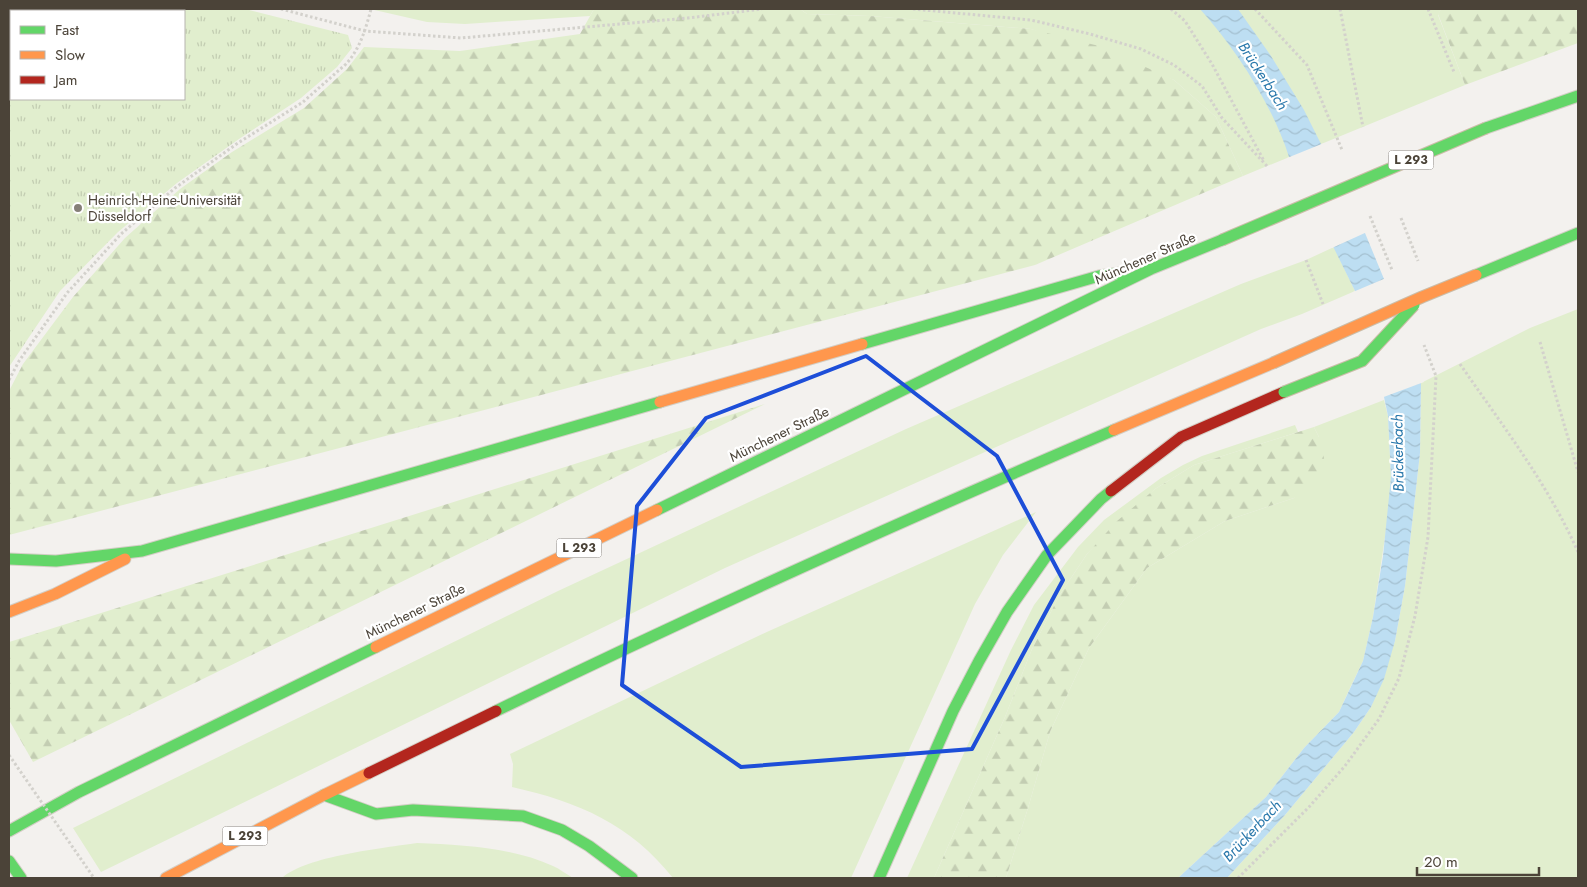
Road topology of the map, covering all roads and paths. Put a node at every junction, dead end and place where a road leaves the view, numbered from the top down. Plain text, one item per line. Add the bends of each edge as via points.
1 (281, 9) edge
2 (371, 9) edge
3 (762, 9) edge
4 (913, 9) edge
5 (1171, 9) edge
6 (1340, 9) edge
7 (1428, 9) edge
8 (365, 31) junction
9 (1454, 72) dead end
10 (1578, 96) edge
11 (1363, 127) dead end
12 (1401, 218) dead end
13 (1578, 233) edge
14 (1306, 260) dead end
15 (1420, 264) dead end
16 (1151, 269) junction
17 (1422, 297) junction
18 (1324, 305) dead end
19 (1540, 342) dead end
20 (1460, 364) dead end
21 (1436, 376) dead end
22 (9, 380) edge
23 (1578, 472) edge
24 (142, 551) junction
25 (1578, 552) edge
26 (9, 559) edge
27 (9, 612) edge
28 (9, 755) edge
29 (324, 794) junction
30 (9, 831) edge
31 (9, 861) edge
32 (21, 878) edge
33 (94, 878) edge
34 (166, 878) edge
35 (632, 878) edge
36 (879, 878) edge
37 (1238, 878) edge

1 - 8 path
2 - 8 path
3 - 8 path via 461,38
4 - 5 path via 1031,20 1141,49 1174,65 1202,86 1222,118 1267,166 1212,64 1185,21
6 - 11 path
7 - 9 path
8 - 22 path via 351,59 303,102 175,188 121,234 67,293
10 - 16 main road, Münchener Straße / L 293, bridge via 1486,128
12 - 15 path
13 - 17 main road, L 293, bridge
14 - 18 path
16 - 24 main road via 1100,276
16 - 30 main road, Münchener Straße / L 293 via 79,792
17 - 29 main road, L 293, bridge via 955,498 632,645
17 - 36 main road, bridge via 1362,361 1181,437 1101,499 1047,555 1007,612 979,661
19 - 23 path
20 - 25 path via 1532,468
21 - 37 path via 1428,537 1415,616 1399,678 1379,719 1345,766
24 - 26 main road via 56,560
24 - 27 main road via 55,594
28 - 33 path, bridge
29 - 34 main road, L 293
29 - 35 main road via 376,814 413,810 522,816 562,830 590,846
31 - 32 main road

